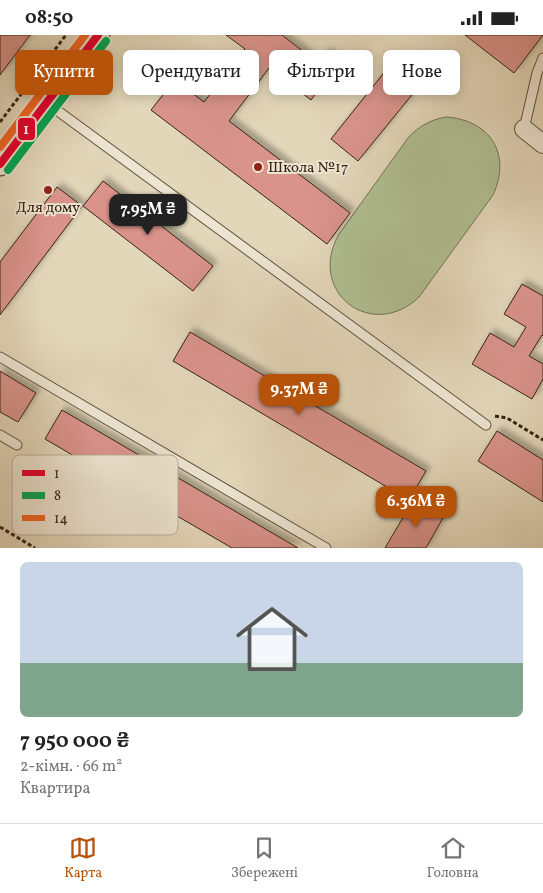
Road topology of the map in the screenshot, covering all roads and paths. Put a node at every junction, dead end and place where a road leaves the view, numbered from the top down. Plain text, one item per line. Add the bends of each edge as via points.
1 (66, 35) edge
2 (98, 35) edge
3 (543, 57) edge
4 (47, 102) junction
5 (0, 122) edge
6 (524, 129) joint
7 (543, 144) edge
8 (0, 164) edge
9 (0, 357) edge
10 (468, 412) junction
11 (486, 425) dead end
12 (0, 435) edge
13 (543, 440) edge
14 (17, 445) dead end
15 (167, 455) edge
16 (178, 461) edge
17 (0, 527) edge
18 (12, 534) edge
19 (13, 535) edge
20 (35, 548) edge
21 (326, 548) edge

1 - 5 path
2 - 4 street
3 - 6 lane
4 - 8 street
4 - 10 lane
6 - 7 street
9 - 15 lane
10 - 11 lane
10 - 13 path via 507,418
12 - 14 lane
16 - 21 lane
17 - 18 path
19 - 20 path

